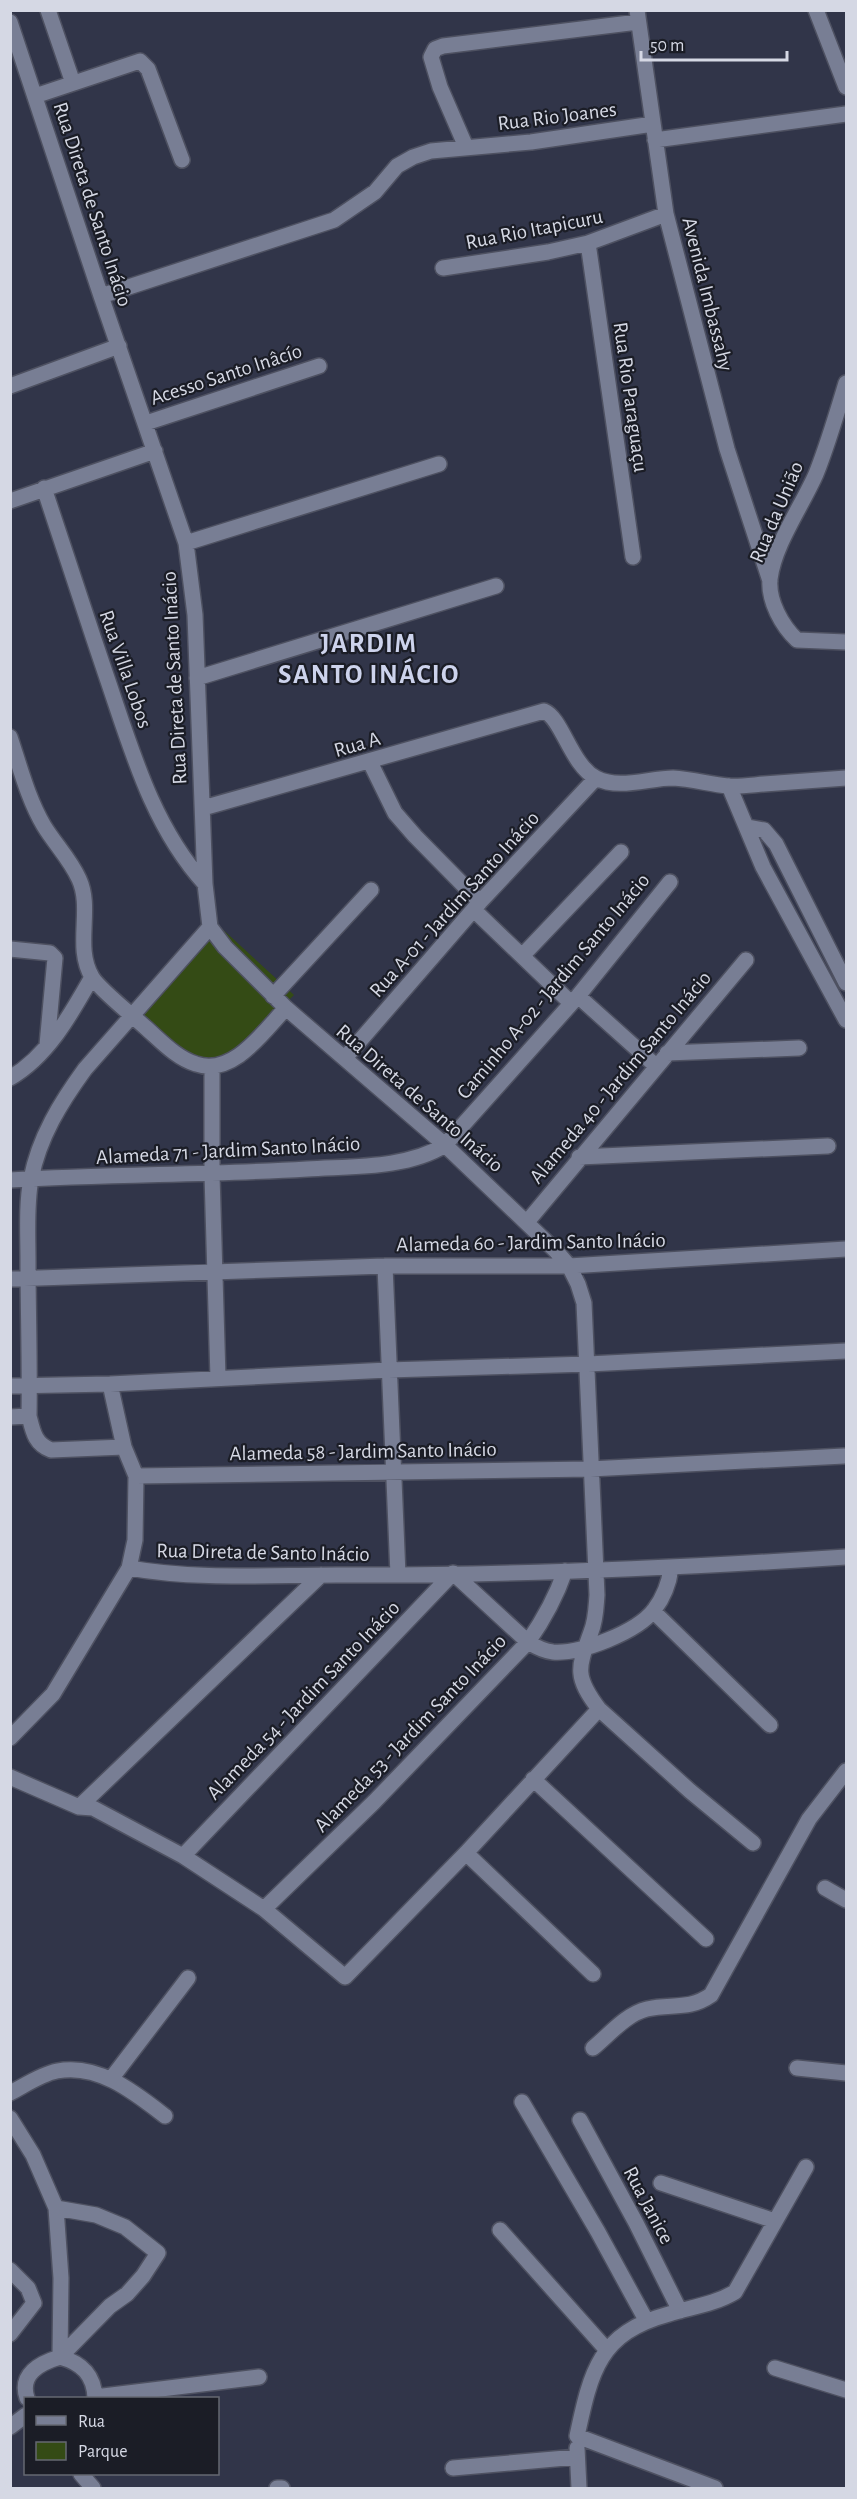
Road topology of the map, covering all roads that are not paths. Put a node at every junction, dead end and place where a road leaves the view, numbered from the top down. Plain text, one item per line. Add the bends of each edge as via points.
1 (48, 10) edge
2 (816, 10) edge
3 (638, 16) edge
4 (10, 22) edge
5 (73, 82) junction
6 (846, 87) edge
7 (35, 96) junction
8 (846, 114) edge
9 (653, 124) junction
10 (655, 140) junction
11 (466, 147) junction
12 (182, 160) dead end
13 (666, 214) junction
14 (588, 243) junction
15 (443, 268) dead end
16 (101, 296) junction
17 (119, 346) junction
18 (319, 366) dead end
19 (846, 382) edge
20 (10, 386) edge
21 (146, 423) junction
22 (155, 451) junction
23 (439, 464) dead end
24 (44, 488) junction
25 (10, 501) edge
26 (186, 543) junction
27 (633, 557) dead end
28 (770, 581) junction
29 (496, 586) dead end
30 (846, 642) edge
31 (197, 678) junction
32 (10, 737) edge
33 (370, 762) junction
34 (596, 778) junction
35 (846, 778) edge
36 (729, 786) junction
37 (203, 808) junction
38 (747, 827) junction
39 (621, 852) dead end
40 (670, 882) dead end
41 (205, 884) junction
42 (372, 890) dead end
43 (477, 906) junction
44 (210, 927) junction
45 (10, 949) edge
46 (522, 956) junction
47 (746, 960) dead end
48 (92, 977) junction
49 (846, 983) edge
50 (273, 996) junction
51 (574, 999) junction
52 (286, 1008) junction
53 (132, 1016) junction
54 (846, 1020) edge
55 (47, 1045) junction
56 (799, 1048) dead end
57 (667, 1053) junction
58 (345, 1058) junction
59 (656, 1066) junction
60 (212, 1067) junction
61 (10, 1078) edge
62 (445, 1144) junction
63 (828, 1146) dead end
64 (579, 1157) junction
65 (212, 1175) junction
66 (31, 1179) junction
67 (10, 1180) edge
68 (527, 1221) junction
69 (846, 1249) edge
70 (385, 1266) junction
71 (569, 1266) junction
72 (216, 1273) junction
73 (10, 1279) edge
74 (28, 1279) junction
75 (846, 1351) edge
76 (588, 1364) junction
77 (387, 1370) junction
78 (218, 1378) junction
79 (110, 1384) junction
80 (10, 1386) edge
81 (30, 1386) junction
82 (29, 1416) junction
83 (10, 1417) edge
84 (124, 1448) junction
85 (844, 1456) dead end
86 (590, 1469) junction
87 (392, 1471) junction
88 (136, 1476) junction
89 (846, 1557) edge
90 (129, 1568) junction
91 (671, 1568) junction
92 (596, 1570) junction
93 (565, 1571) junction
94 (453, 1573) junction
95 (321, 1575) junction
96 (398, 1575) junction
97 (653, 1611) junction
98 (528, 1642) junction
99 (584, 1648) junction
100 (599, 1709) junction
101 (770, 1725) dead end
102 (10, 1738) edge
103 (846, 1771) edge
104 (10, 1777) edge
105 (533, 1779) junction
106 (79, 1807) junction
107 (753, 1843) dead end
108 (466, 1853) junction
109 (183, 1856) junction
110 (825, 1888) dead end
111 (846, 1900) edge
112 (264, 1909) junction
113 (706, 1939) dead end
114 (593, 1974) dead end
115 (188, 1978) dead end
116 (593, 2048) dead end
117 (797, 2068) dead end
118 (846, 2073) edge
119 (111, 2079) junction
120 (10, 2094) edge
121 (522, 2102) dead end
122 (165, 2116) dead end
123 (10, 2118) edge
124 (580, 2120) dead end
125 (806, 2167) dead end
126 (662, 2183) dead end
127 (56, 2208) junction
128 (775, 2221) junction
129 (500, 2230) dead end
130 (10, 2270) edge
131 (680, 2311) junction
132 (646, 2320) junction
133 (10, 2334) edge
134 (606, 2349) junction
135 (60, 2356) junction
136 (774, 2368) dead end
137 (259, 2377) dead end
138 (846, 2390) edge
139 (27, 2397) edge
140 (95, 2397) edge
141 (103, 2397) edge
142 (24, 2416) edge
143 (10, 2427) edge
144 (577, 2436) junction
145 (578, 2457) junction
146 (453, 2468) dead end
147 (82, 2475) edge
148 (688, 2484) edge
149 (93, 2488) edge
150 (579, 2488) edge
151 (716, 2488) edge

1 - 5 street
2 - 6 street
3 - 9 street, Avenida Imbassahy
3 - 11 street via 435,49 432,60
4 - 7 street, Rua Direta de Santo Inácio
5 - 7 street
5 - 12 street via 136,61 144,64
7 - 16 street, Rua Direta de Santo Inácio
8 - 10 street
9 - 10 street, Avenida Imbassahy
9 - 11 street, Rua Rio Joanes
10 - 13 street, Avenida Imbassahy
11 - 16 street, Rua Rio Joanes via 413,157 397,166 359,205 334,220
13 - 14 street, Rua Rio Itapicuru
13 - 28 street, Avenida Imbassahy via 728,450
14 - 15 street, Rua Rio Itapicuru
14 - 27 street, Rua Rio Paraguaçu
16 - 17 street, Rua Direta de Santo Inácio
17 - 20 street
17 - 21 street, Rua Direta de Santo Inácio
18 - 21 street, Acesso Santo Inâcío
19 - 28 street, Rua da União via 816,472 779,548
21 - 22 street, Rua Direta de Santo Inácio
22 - 24 street
22 - 26 street, Rua Direta de Santo Inácio
23 - 26 street
24 - 25 street
24 - 41 street, Rua Villa Lobos via 137,765 180,853
26 - 31 street, Rua Direta de Santo Inácio via 195,604
28 - 30 street, Rua da União via 779,617 797,640
29 - 31 street
31 - 37 street, Rua Direta de Santo Inácio
32 - 48 street via 33,803 82,887 84,943
33 - 34 street, Rua A via 536,712 550,713 571,751
33 - 37 street, Rua A
33 - 43 street via 395,813
34 - 36 street via 617,783 673,778
34 - 43 street, Rua A-01 - Jardim Santo Inácio
35 - 36 street
36 - 38 street
37 - 41 street, Rua Direta de Santo Inácio
38 - 49 street via 764,830 776,844
38 - 54 street via 752,846
39 - 46 street
40 - 51 street, Caminho A-02 - Jardim Santo Inácio
41 - 44 street, Rua Direta de Santo Inácio
42 - 50 street
43 - 46 street
43 - 58 street, Rua A-01 - Jardim Santo Inácio
44 - 50 street, Rua Direta de Santo Inácio
44 - 53 street
45 - 55 street via 50,953 56,958
46 - 51 street
47 - 57 street, Alameda 40 - Jardim Santo Inácio
48 - 53 street
48 - 55 street
50 - 52 street, Rua Direta de Santo Inácio
51 - 59 street
51 - 62 street, Caminho A-02 - Jardim Santo Inácio
52 - 58 street, Rua Direta de Santo Inácio
52 - 60 street via 244,1052
53 - 60 street via 177,1054 195,1064
53 - 66 street via 68,1092 44,1137
55 - 61 street via 31,1064
56 - 57 street
57 - 59 street, Alameda 40 - Jardim Santo Inácio
58 - 62 street, Rua Direta de Santo Inácio
59 - 64 street, Alameda 40 - Jardim Santo Inácio
60 - 65 street
62 - 65 street, Alameda 71 - Jardim Santo Inácio via 411,1159 367,1165
62 - 68 street, Rua Direta de Santo Inácio
63 - 64 street
64 - 68 street, Alameda 40 - Jardim Santo Inácio
65 - 66 street, Alameda 71 - Jardim Santo Inácio
65 - 72 street
66 - 67 street, Alameda 71 - Jardim Santo Inácio
66 - 74 street
68 - 71 street, Rua Direta de Santo Inácio
69 - 71 street, Alameda 60 - Jardim Santo Inácio
70 - 71 street, Alameda 60 - Jardim Santo Inácio
70 - 72 street, Alameda 60 - Jardim Santo Inácio
70 - 77 street
71 - 76 street, Rua Direta de Santo Inácio via 584,1303
72 - 74 street, Alameda 60 - Jardim Santo Inácio
72 - 78 street
73 - 74 street, Alameda 60 - Jardim Santo Inácio
74 - 81 street
75 - 76 street
76 - 77 street
76 - 86 street, Rua Direta de Santo Inácio
77 - 78 street
77 - 87 street
78 - 79 street
79 - 81 street
79 - 84 street
80 - 81 street
81 - 82 street
82 - 83 street
82 - 84 street via 38,1442 51,1450
84 - 88 street
85 - 86 street, Alameda 58 - Jardim Santo Inácio
86 - 87 street, Alameda 58 - Jardim Santo Inácio
86 - 92 street, Rua Direta de Santo Inácio
87 - 88 street, Alameda 58 - Jardim Santo Inácio
87 - 96 street
88 - 90 street via 135,1540
89 - 91 street
90 - 95 street, Rua Direta de Santo Inácio via 208,1575
90 - 102 street, Rua Direta de Santo Inácio via 53,1694
91 - 92 street
91 - 97 street via 669,1586
92 - 93 street, Rua Direta de Santo Inácio
92 - 99 street via 596,1613
93 - 94 street, Rua Direta de Santo Inácio
93 - 98 street, Alameda 53 - Jardim Santo Inácio via 542,1622
94 - 96 street, Rua Direta de Santo Inácio
94 - 98 street
94 - 109 street, Alameda 54 - Jardim Santo Inácio
95 - 96 street, Rua Direta de Santo Inácio
95 - 106 street
97 - 99 street via 639,1624
97 - 101 street
98 - 99 street via 553,1652
98 - 112 street, Alameda 53 - Jardim Santo Inácio
99 - 100 street via 581,1678
100 - 105 street
100 - 107 street
103 - 116 street via 809,1819 711,1995 698,2004 646,2009 627,2019
104 - 106 street
105 - 108 street
105 - 113 street
106 - 109 street via 109,1815
108 - 112 street via 345,1977
108 - 114 street
109 - 112 street
110 - 111 street
115 - 119 street
117 - 118 street
119 - 120 street via 86,2070 56,2071
119 - 122 street
121 - 132 street
123 - 127 street via 33,2155
124 - 131 street, Rua Janice
125 - 128 street
126 - 128 street
127 - 135 street via 61,2278
127 - 135 street via 96,2215 125,2227 159,2253 127,2294
128 - 131 street via 735,2292 722,2300
129 - 134 street
130 - 133 street via 28,2288 34,2303
131 - 132 street
132 - 134 street
134 - 144 street via 588,2387
135 - 139 street via 32,2371 25,2384
135 - 140 street via 82,2367 94,2386
136 - 138 street
137 - 141 street
142 - 143 street
144 - 145 street
144 - 148 street
145 - 146 street
145 - 150 street
147 - 149 street
148 - 151 street

